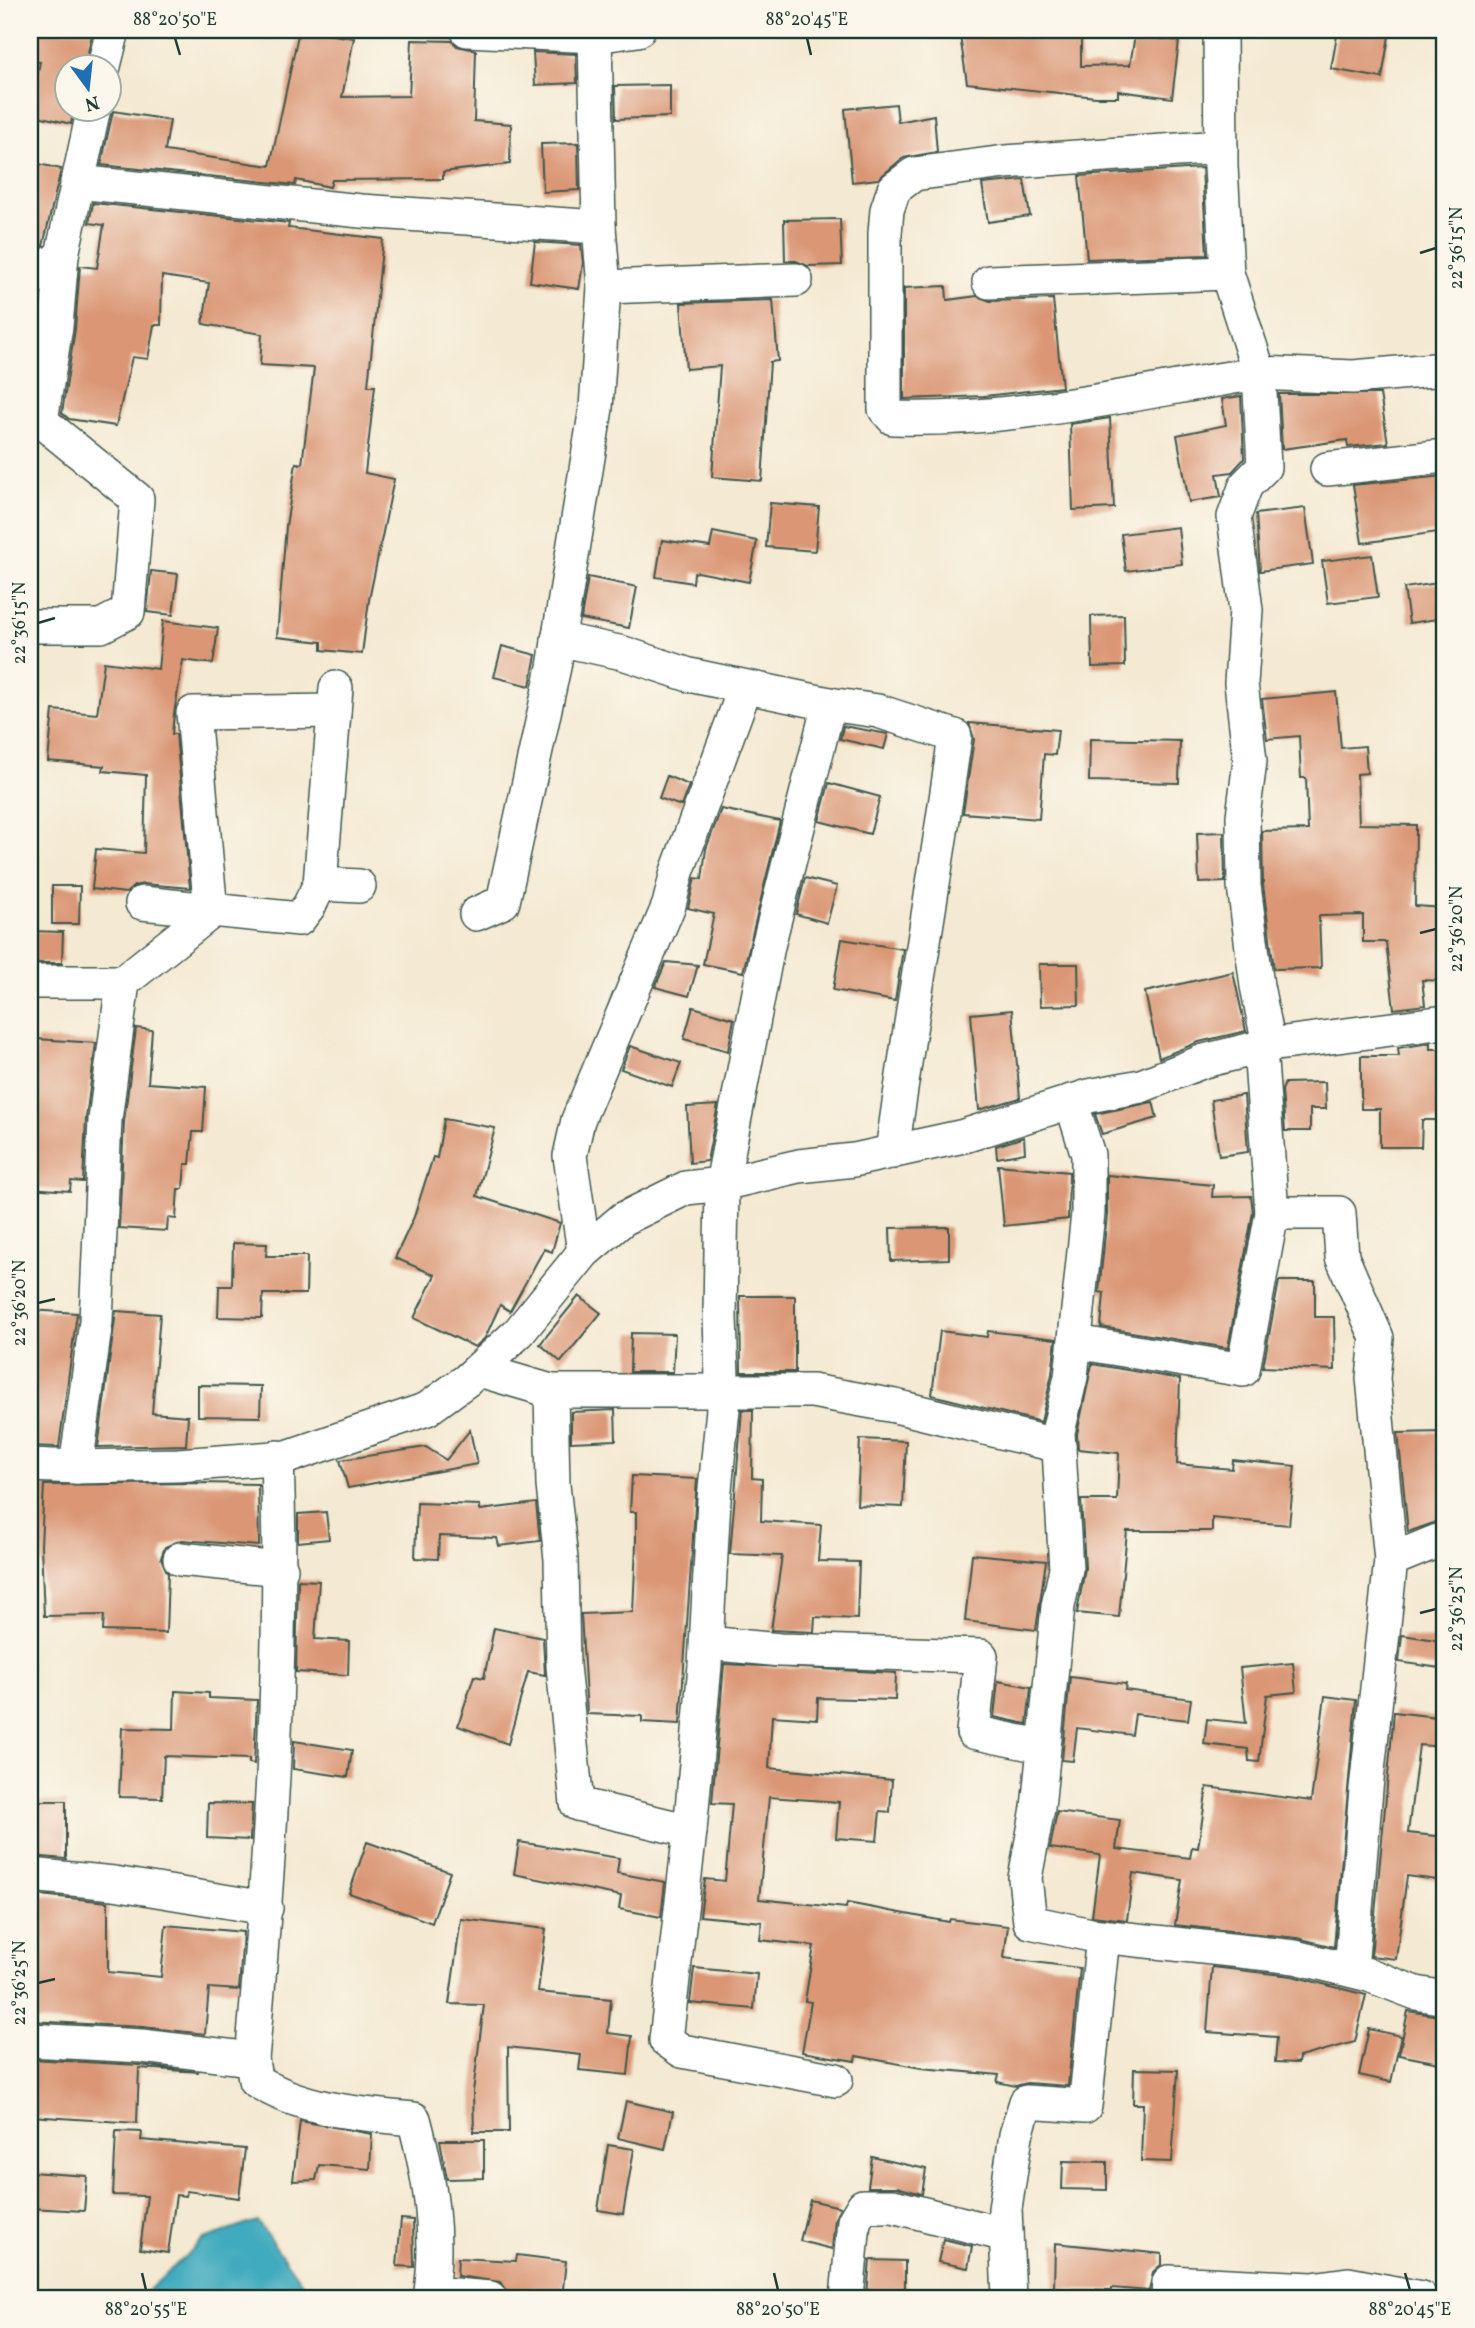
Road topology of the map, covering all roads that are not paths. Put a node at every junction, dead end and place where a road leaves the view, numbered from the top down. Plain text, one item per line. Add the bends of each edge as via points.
1 (113, 30) edge
2 (467, 30) edge
3 (638, 30) edge
4 (1220, 30) edge
5 (595, 36) junction
6 (108, 52) edge
7 (91, 122) edge
8 (1221, 148) junction
9 (77, 182) junction
10 (599, 227) junction
11 (62, 255) junction
12 (1227, 273) junction
13 (30, 280) edge
14 (796, 281) dead end
15 (989, 282) dead end
16 (604, 287) junction
17 (1445, 369) edge
18 (1259, 373) junction
19 (35, 419) edge
20 (1445, 456) edge
21 (1326, 469) dead end
22 (30, 626) edge
23 (558, 639) junction
24 (745, 688) junction
25 (829, 704) junction
26 (320, 884) junction
27 (359, 886) dead end
28 (142, 904) dead end
29 (211, 912) junction
30 (476, 914) dead end
31 (30, 982) edge
32 (123, 982) junction
33 (1445, 1022) edge
34 (1264, 1046) junction
35 (1071, 1101) junction
36 (892, 1152) junction
37 (722, 1184) junction
38 (1272, 1213) junction
39 (584, 1252) junction
40 (1076, 1342) junction
41 (479, 1370) junction
42 (551, 1391) junction
43 (723, 1392) junction
44 (1059, 1446) junction
45 (277, 1457) junction
46 (76, 1467) junction
47 (30, 1470) edge
48 (1445, 1538) edge
49 (180, 1559) dead end
50 (1391, 1560) junction
51 (281, 1569) junction
52 (707, 1643) junction
53 (1043, 1743) junction
54 (690, 1831) junction
55 (30, 1875) edge
56 (266, 1908) junction
57 (1103, 1937) junction
58 (1351, 1970) junction
59 (1445, 1998) edge
60 (30, 2040) edge
61 (252, 2059) junction
62 (836, 2080) dead end
63 (1006, 2235) junction
64 (1313, 2294) edge
65 (430, 2295) edge
66 (490, 2298) edge
67 (847, 2298) edge
68 (1009, 2298) edge
69 (1168, 2298) edge
70 (1422, 2298) edge

1 - 6 street
2 - 5 street
3 - 5 street
4 - 8 street
5 - 10 street
7 - 9 street
8 - 12 street
8 - 18 street via 1005,162 914,174 894,189 885,233 885,409 893,418 1005,415
9 - 10 street via 361,211
9 - 11 street
10 - 16 street
11 - 13 street
11 - 19 street via 56,327
12 - 15 street
12 - 18 street
14 - 16 street
16 - 23 street via 596,408
17 - 18 street via 1353,377
18 - 34 street via 1265,467 1246,485 1234,517 1246,610 1241,684 1250,761 1243,816 1244,886
19 - 22 street via 137,499 128,612 101,626
20 - 21 street
23 - 24 street
23 - 30 street via 503,902
24 - 25 street
24 - 39 street via 669,905 578,1120 570,1156
25 - 36 street via 878,712 955,736 926,940 901,1069
25 - 37 street via 768,946
26 - 27 street
26 - 29 street via 299,919
26 - 29 street via 335,700 193,713
28 - 29 street
29 - 32 street
31 - 32 street
32 - 46 street via 105,1121 96,1321
33 - 34 street
34 - 35 street via 1204,1061 1141,1086
34 - 38 street
35 - 36 street via 964,1136
35 - 40 street via 1088,1156 1088,1213
36 - 37 street
37 - 39 street via 686,1188 623,1219
37 - 43 street
38 - 40 street via 1243,1370
38 - 50 street via 1339,1213 1342,1257 1377,1338 1373,1378
39 - 41 street via 519,1332
40 - 44 street
41 - 42 street
41 - 45 street via 427,1409
42 - 43 street
42 - 54 street via 563,1666 577,1804
43 - 44 street via 812,1391
43 - 52 street
44 - 53 street via 1066,1569
45 - 46 street
45 - 51 street
46 - 47 street
48 - 50 street
49 - 51 street
50 - 58 street
51 - 56 street
52 - 53 street via 780,1650 981,1656 972,1731
52 - 54 street
53 - 57 street via 1026,1878 1030,1922
54 - 62 street via 666,2039 682,2051
55 - 56 street via 114,1883
56 - 61 street
57 - 58 street via 1295,1957
57 - 63 street via 1085,2106 1026,2102 1016,2135 1005,2209
58 - 59 street
60 - 61 street via 142,2046
61 - 65 street via 256,2080 276,2094 349,2113 414,2119 432,2196 436,2260
63 - 67 street via 893,2206 863,2206 853,2221
63 - 68 street
64 - 69 street via 1169,2282
64 - 70 street via 1348,2284
65 - 66 street

